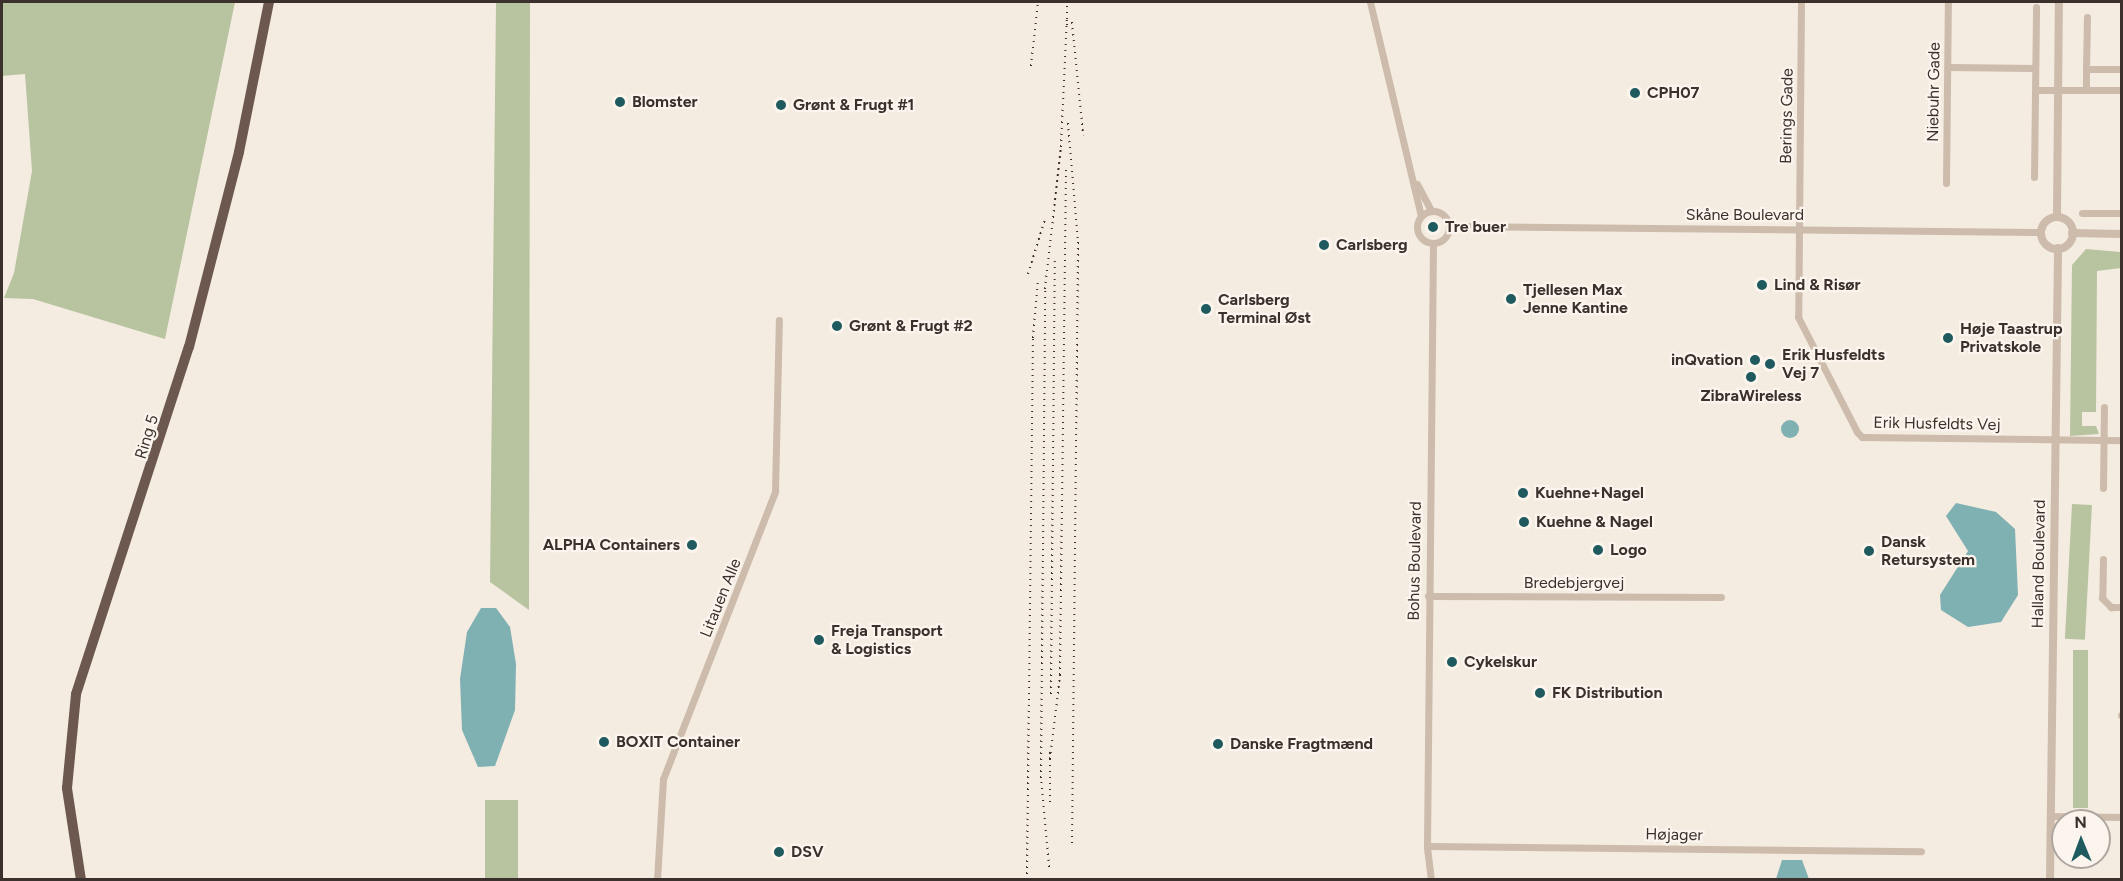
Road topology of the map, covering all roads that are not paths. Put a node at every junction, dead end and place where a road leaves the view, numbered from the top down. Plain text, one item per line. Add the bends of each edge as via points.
1 (269, 2) edge
2 (1370, 2) edge
3 (1802, 2) edge
4 (1948, 2) edge
5 (2059, 2) edge
6 (2036, 7) dead end
7 (2086, 17) dead end
8 (1948, 67) junction
9 (2035, 68) junction
10 (2086, 69) junction
11 (2121, 69) edge
12 (2035, 90) junction
13 (2059, 90) junction
14 (2086, 90) junction
15 (2121, 90) edge
16 (2034, 177) dead end
17 (1414, 179) junction
18 (1946, 183) dead end
19 (1431, 210) junction
20 (2082, 213) dead end
21 (2121, 213) edge
22 (1421, 216) junction
23 (2057, 217) junction
24 (1449, 226) junction
25 (1799, 231) junction
26 (2041, 232) junction
27 (2072, 233) junction
28 (2121, 234) edge
29 (1432, 243) junction
30 (2058, 248) junction
31 (779, 320) dead end
32 (2104, 407) dead end
33 (2055, 440) junction
34 (2104, 440) junction
35 (2121, 440) edge
36 (2103, 488) dead end
37 (2103, 559) dead end
38 (1428, 596) junction
39 (1721, 597) dead end
40 (2121, 608) edge
41 (2051, 809) edge
42 (2051, 816) edge
43 (1427, 846) junction
44 (1921, 851) dead end
45 (81, 879) edge
46 (657, 879) edge
47 (1431, 879) edge
48 (2050, 879) edge

1 - 45 highway, Ring 5 via 239,152 192,336 76,694 67,788
2 - 17 street
3 - 25 street, Berings Gade
4 - 8 street, Niebuhr Gade
5 - 13 street
6 - 9 street
7 - 10 street
8 - 9 street
8 - 18 street, Niebuhr Gade
9 - 12 street
10 - 11 street
10 - 14 street
12 - 13 street
12 - 16 street
13 - 14 street
13 - 23 street
14 - 15 street
17 - 19 street
17 - 22 street
19 - 22 street
19 - 24 street via 1443,214
20 - 21 street
22 - 29 street via 1418,232
23 - 26 street via 2044,223
23 - 27 street via 2069,223
24 - 25 street, Skåne Boulevard
24 - 29 street via 1443,240
25 - 26 street, Skåne Boulevard
25 - 33 street, Erik Husfeldts Vej via 1800,324 1862,437
26 - 30 street via 2046,244
27 - 28 street
27 - 30 street
29 - 38 street, Bohus Boulevard
30 - 33 street, Halland Boulevard
31 - 46 street, Litauen Alle via 775,491 663,779
32 - 34 street
33 - 34 street
33 - 41 street, Halland Boulevard
34 - 35 street
34 - 36 street
37 - 40 street via 2102,598 2110,607
38 - 39 street, Bredebjergvej
38 - 43 street, Bohus Boulevard
42 - 48 street, Halland Boulevard
43 - 44 street, Højager
43 - 47 street, Bohus Boulevard

